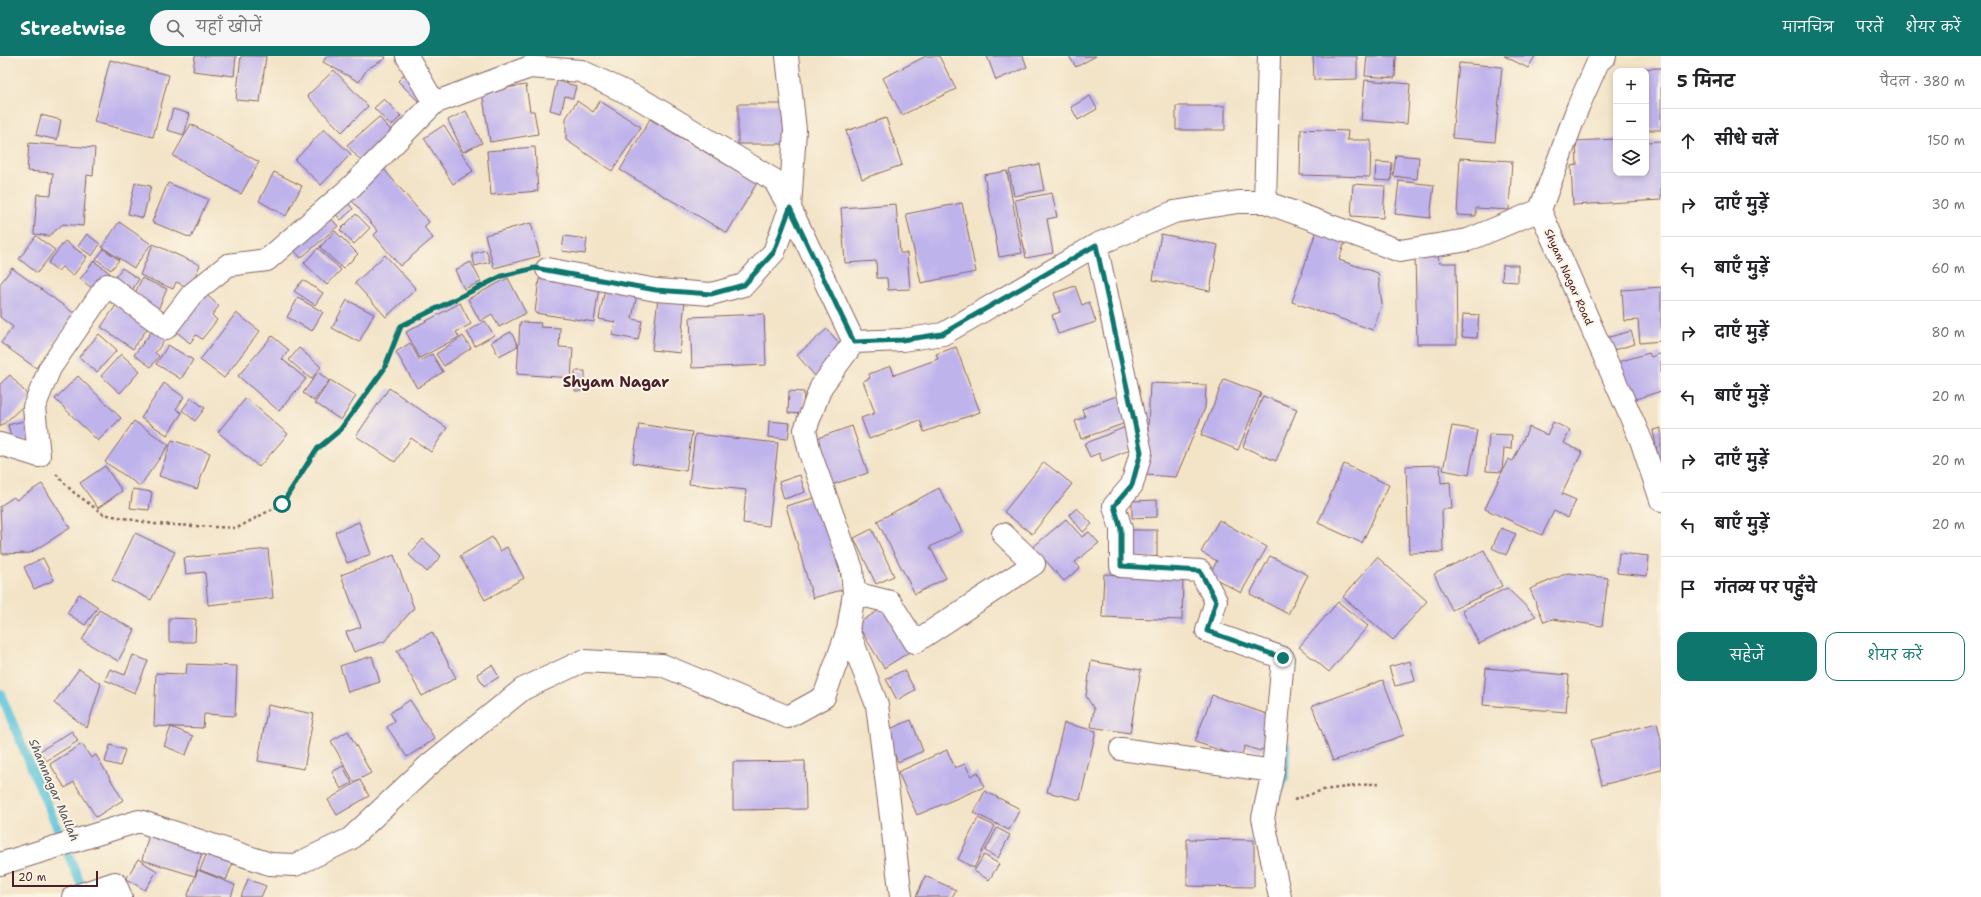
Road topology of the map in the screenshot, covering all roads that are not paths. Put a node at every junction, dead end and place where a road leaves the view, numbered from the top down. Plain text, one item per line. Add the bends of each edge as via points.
1 (407, 56) edge
2 (787, 56) edge
3 (1269, 56) edge
4 (1605, 56) edge
5 (434, 103) junction
6 (1265, 202) junction
7 (790, 208) junction
8 (1540, 210) junction
9 (1096, 245) junction
10 (547, 269) road end
11 (854, 342) junction
12 (0, 444) edge
13 (1661, 500) edge
14 (1003, 534) dead end
15 (854, 593) junction
16 (848, 630) junction
17 (1121, 749) dead end
18 (1273, 771) junction
19 (0, 864) edge
20 (118, 890) edge
21 (73, 897) edge
22 (901, 897) edge
23 (1280, 897) edge

1 - 5 street
2 - 7 street via 795,130
3 - 6 street
4 - 8 street via 1598,62 1578,107
5 - 7 street via 530,66 581,71 642,100 774,180
5 - 12 street via 351,187 267,260 228,266 192,294 166,328 107,285 50,368 34,407 39,456
6 - 8 street via 1400,251 1468,240
6 - 9 street via 1238,202 1174,212
7 - 10 street via 774,252 744,285 711,294 656,290
7 - 11 street
8 - 13 street, Shyam Nagar Road via 1641,440
9 - 11 street via 942,334 902,340
9 - 18 street via 1141,452 1132,485 1114,506 1121,529 1121,566 1200,571 1216,601 1207,631 1283,658
11 - 15 street via 821,387 805,430 810,453 852,569
14 - 15 street via 1034,564 915,642 890,602
15 - 16 street
16 - 19 street via 824,697 788,717 662,665 583,660 523,689 430,764 350,839 295,865 270,864 139,821
16 - 22 street via 877,705
17 - 18 street
18 - 23 street via 1263,818
20 - 21 street

